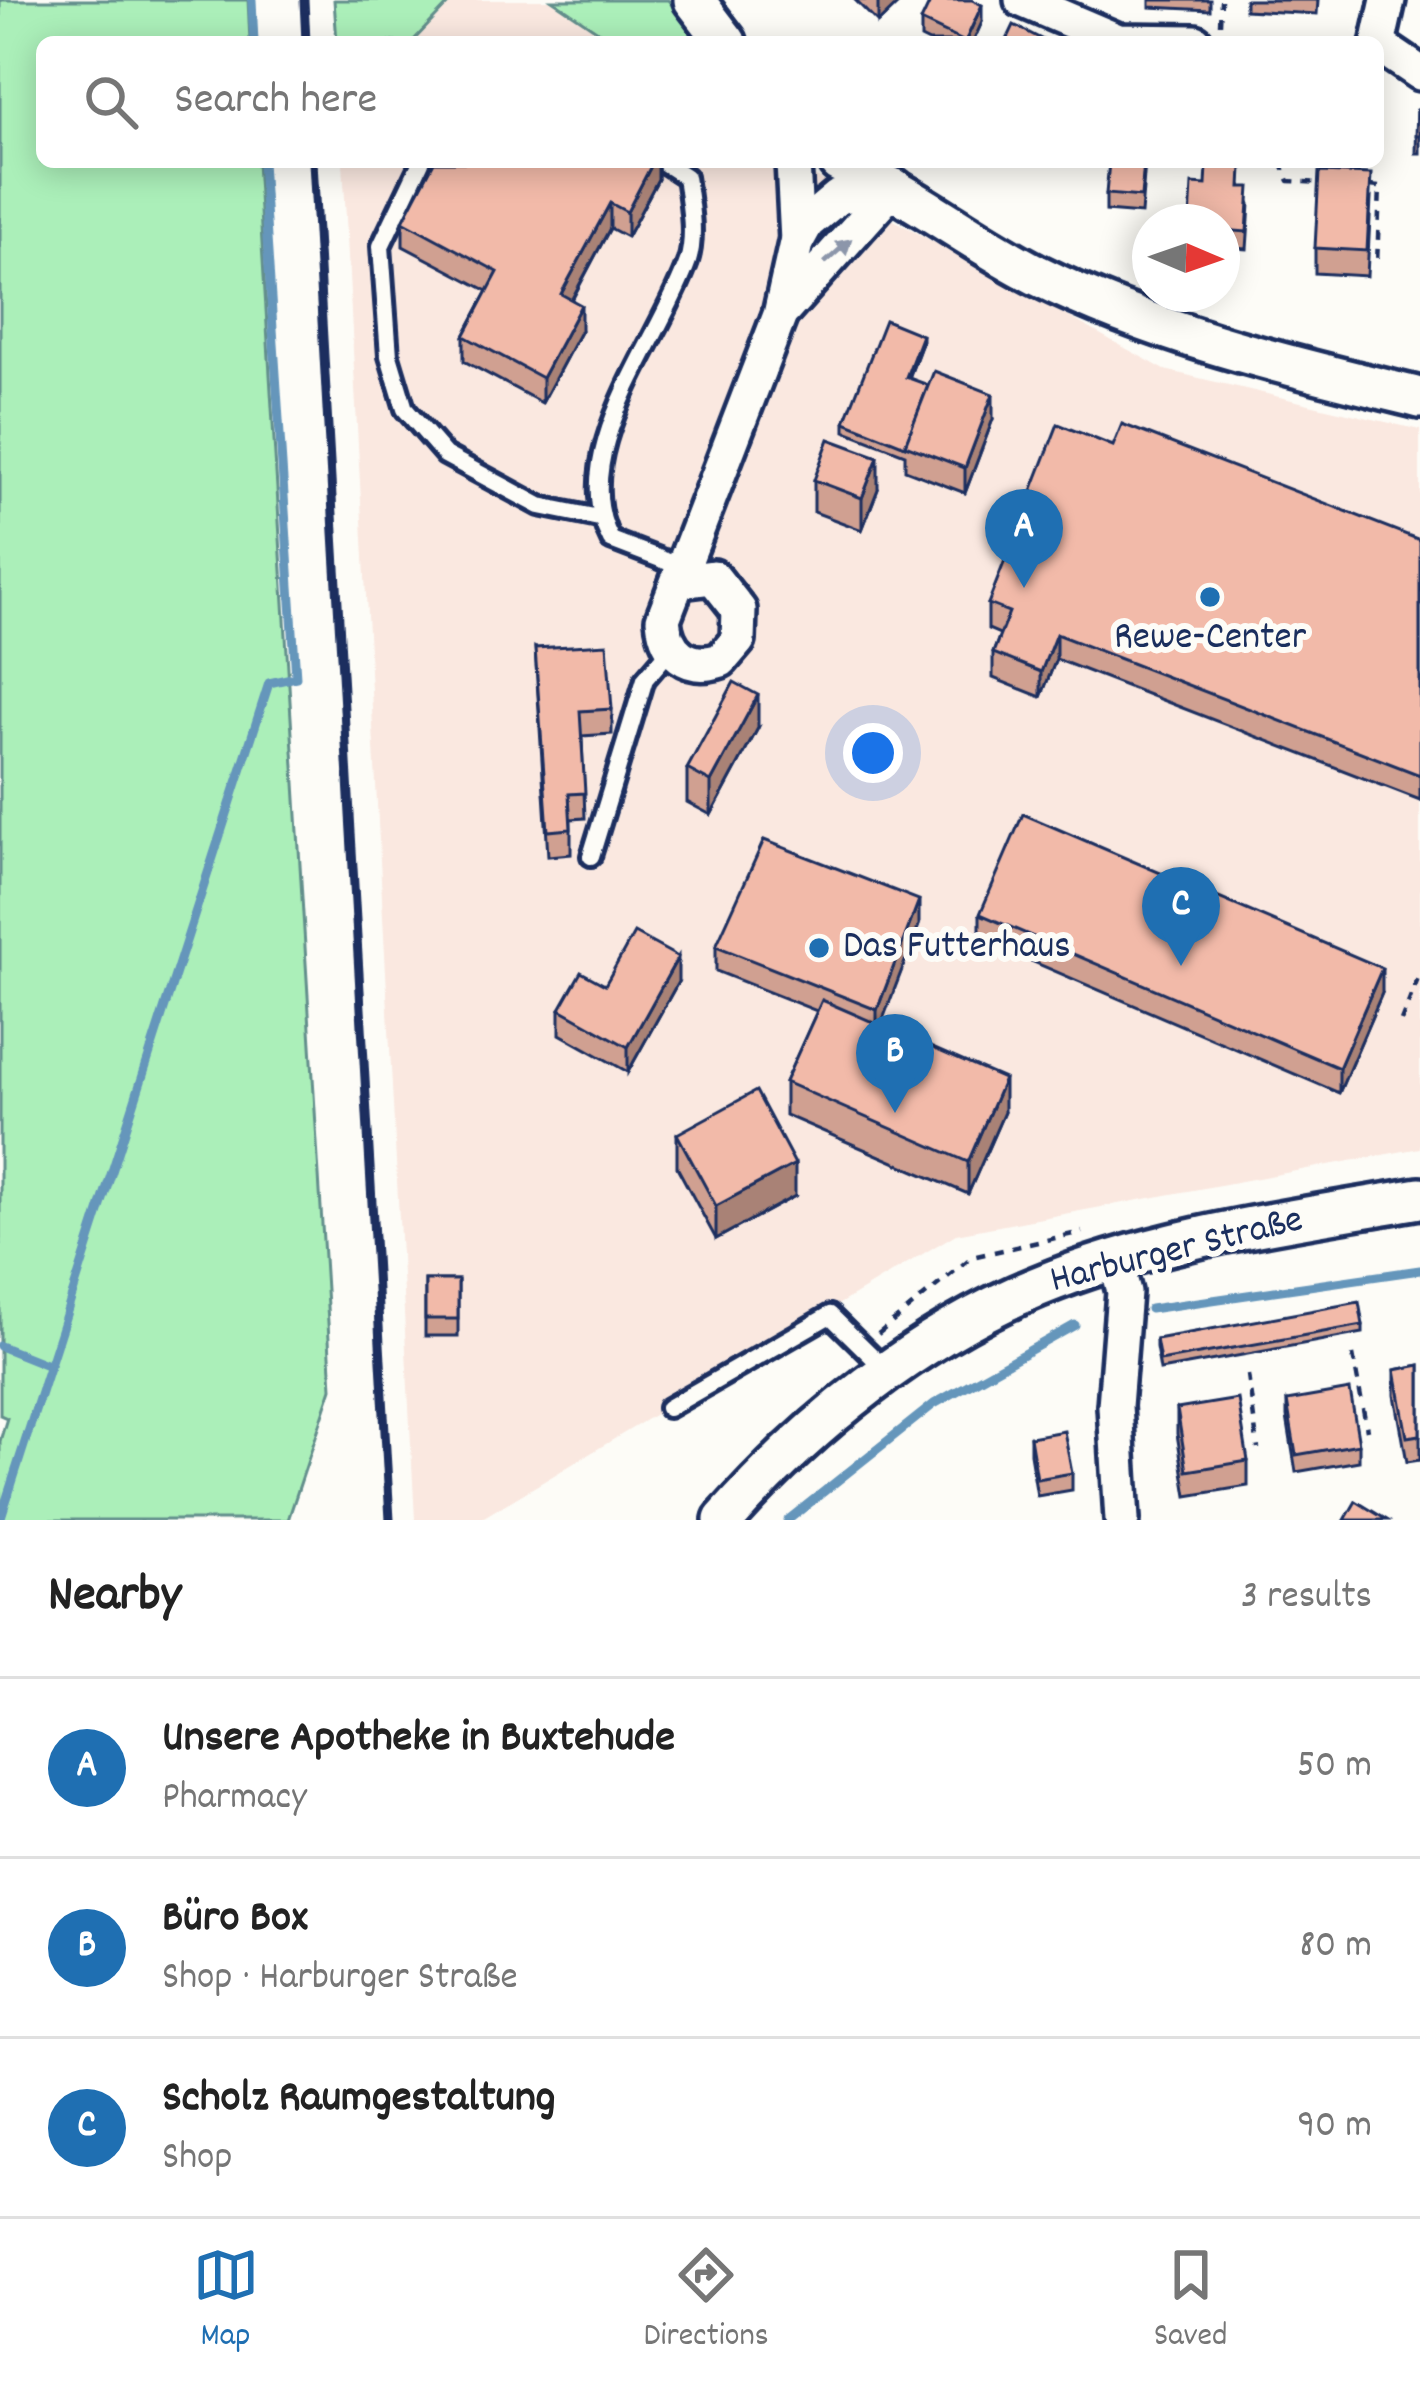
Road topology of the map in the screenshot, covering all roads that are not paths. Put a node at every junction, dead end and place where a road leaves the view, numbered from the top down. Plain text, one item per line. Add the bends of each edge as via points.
1 (1022, 0) edge
2 (1388, 0) edge
3 (1108, 36) edge
4 (1381, 36) edge
5 (1384, 49) edge
6 (1420, 73) edge
7 (418, 168) edge
8 (672, 168) edge
9 (793, 168) edge
10 (886, 174) edge
11 (796, 242) junction
12 (780, 315) junction
13 (1420, 398) edge
14 (599, 518) junction
15 (693, 576) junction
16 (670, 649) junction
17 (591, 856) dead end
18 (1420, 1198) edge
19 (1115, 1259) junction
20 (890, 1374) junction
21 (668, 1408) dead end
22 (724, 1520) edge
23 (1122, 1520) edge

1 - 3 street
2 - 4 street
5 - 6 street
7 - 14 lane via 381,246 389,356 405,409 445,455 540,506
8 - 14 lane via 686,177 689,257 616,417 596,488
9 - 11 street
10 - 11 street via 838,197
12 -> 10 street
10 - 13 street via 989,248 1106,307 1236,352
11 - 12 street
12 - 15 street via 698,526
14 - 15 lane via 611,540
15 - 16 street via 663,619
15 - 16 street via 739,610 738,640 709,664
16 - 17 lane via 645,679
18 - 19 street, Harburger Straße
19 - 20 street, Harburger Straße via 961,1323
19 - 23 street via 1124,1292 1115,1406
20 - 21 lane via 830,1315
20 - 22 street, Harburger Straße via 836,1412

